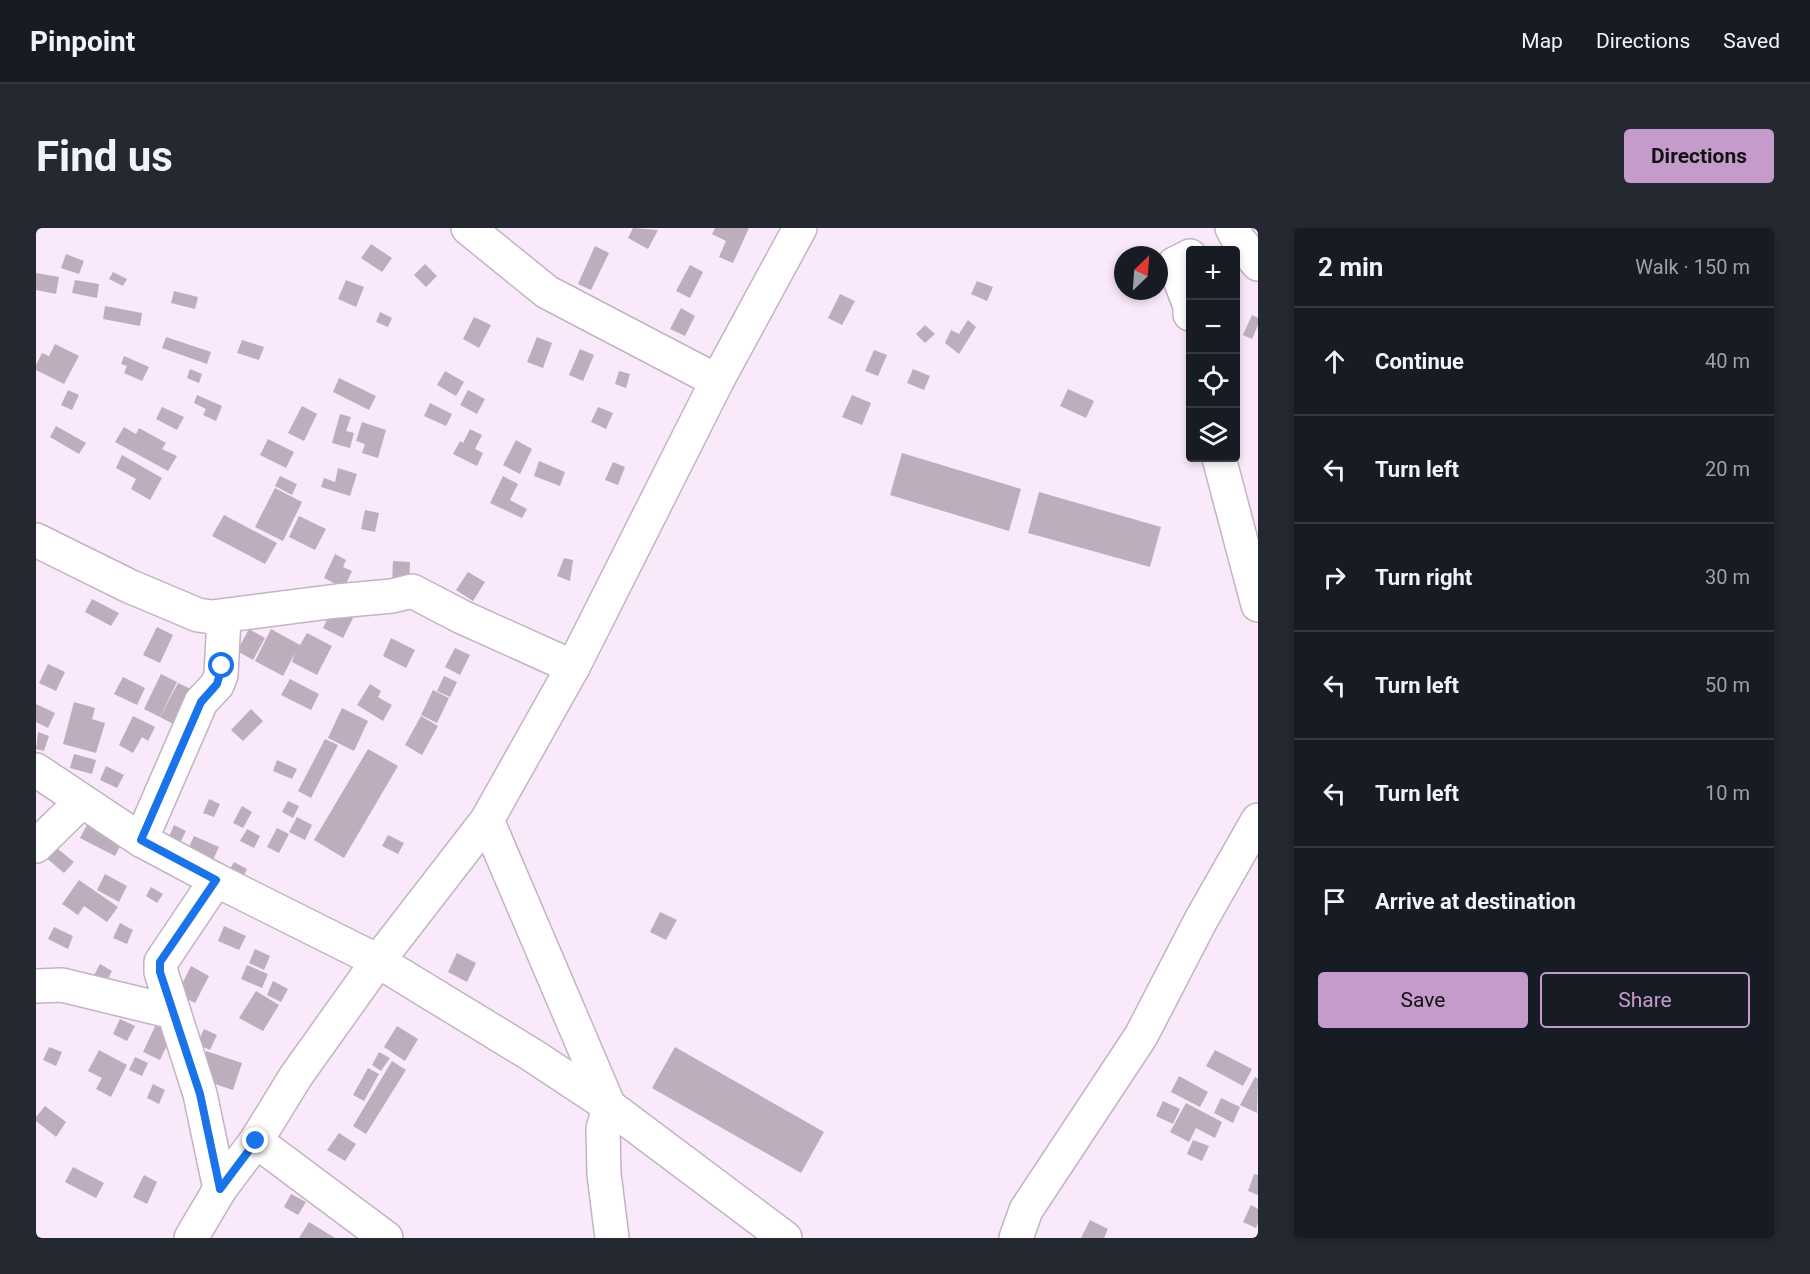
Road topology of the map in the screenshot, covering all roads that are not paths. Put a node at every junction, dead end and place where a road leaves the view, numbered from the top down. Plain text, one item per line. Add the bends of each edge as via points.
1 (468, 228) edge
2 (800, 228) edge
3 (1235, 234) edge
4 (1214, 246) edge
5 (1186, 258) edge
6 (1258, 264) edge
7 (1186, 296) edge
8 (717, 381) junction
9 (1221, 462) edge
10 (36, 540) edge
11 (1258, 605) edge
12 (224, 617) junction
13 (573, 668) junction
14 (36, 770) edge
15 (82, 801) junction
16 (487, 820) junction
17 (1258, 820) edge
18 (141, 840) junction
19 (36, 846) edge
20 (216, 880) junction
21 (378, 961) junction
22 (36, 986) edge
23 (172, 1012) junction
24 (609, 1106) junction
25 (256, 1141) junction
26 (220, 1189) junction
27 (191, 1238) edge
28 (386, 1238) edge
29 (612, 1238) edge
30 (784, 1238) edge
31 (1016, 1238) edge

1 - 8 street via 547,292
2 - 8 street
3 - 4 street
3 - 6 street
5 - 7 street via 1174,264
8 - 13 street
9 - 11 street
10 - 12 street via 198,615
12 - 13 street via 412,591
12 - 18 street via 221,675 201,702
13 - 16 street
14 - 15 street
15 - 18 street
15 - 19 street
16 - 21 street
16 - 24 street
17 - 31 street via 1142,1036 1026,1210
18 - 20 street
20 - 21 street
20 - 23 street via 160,962
21 - 24 street
21 - 25 street via 296,1076
22 - 23 street via 62,985
23 - 26 street via 200,1094
24 - 29 street via 603,1129 603,1163
24 - 30 street
25 - 26 street
25 - 28 street
26 - 27 street

